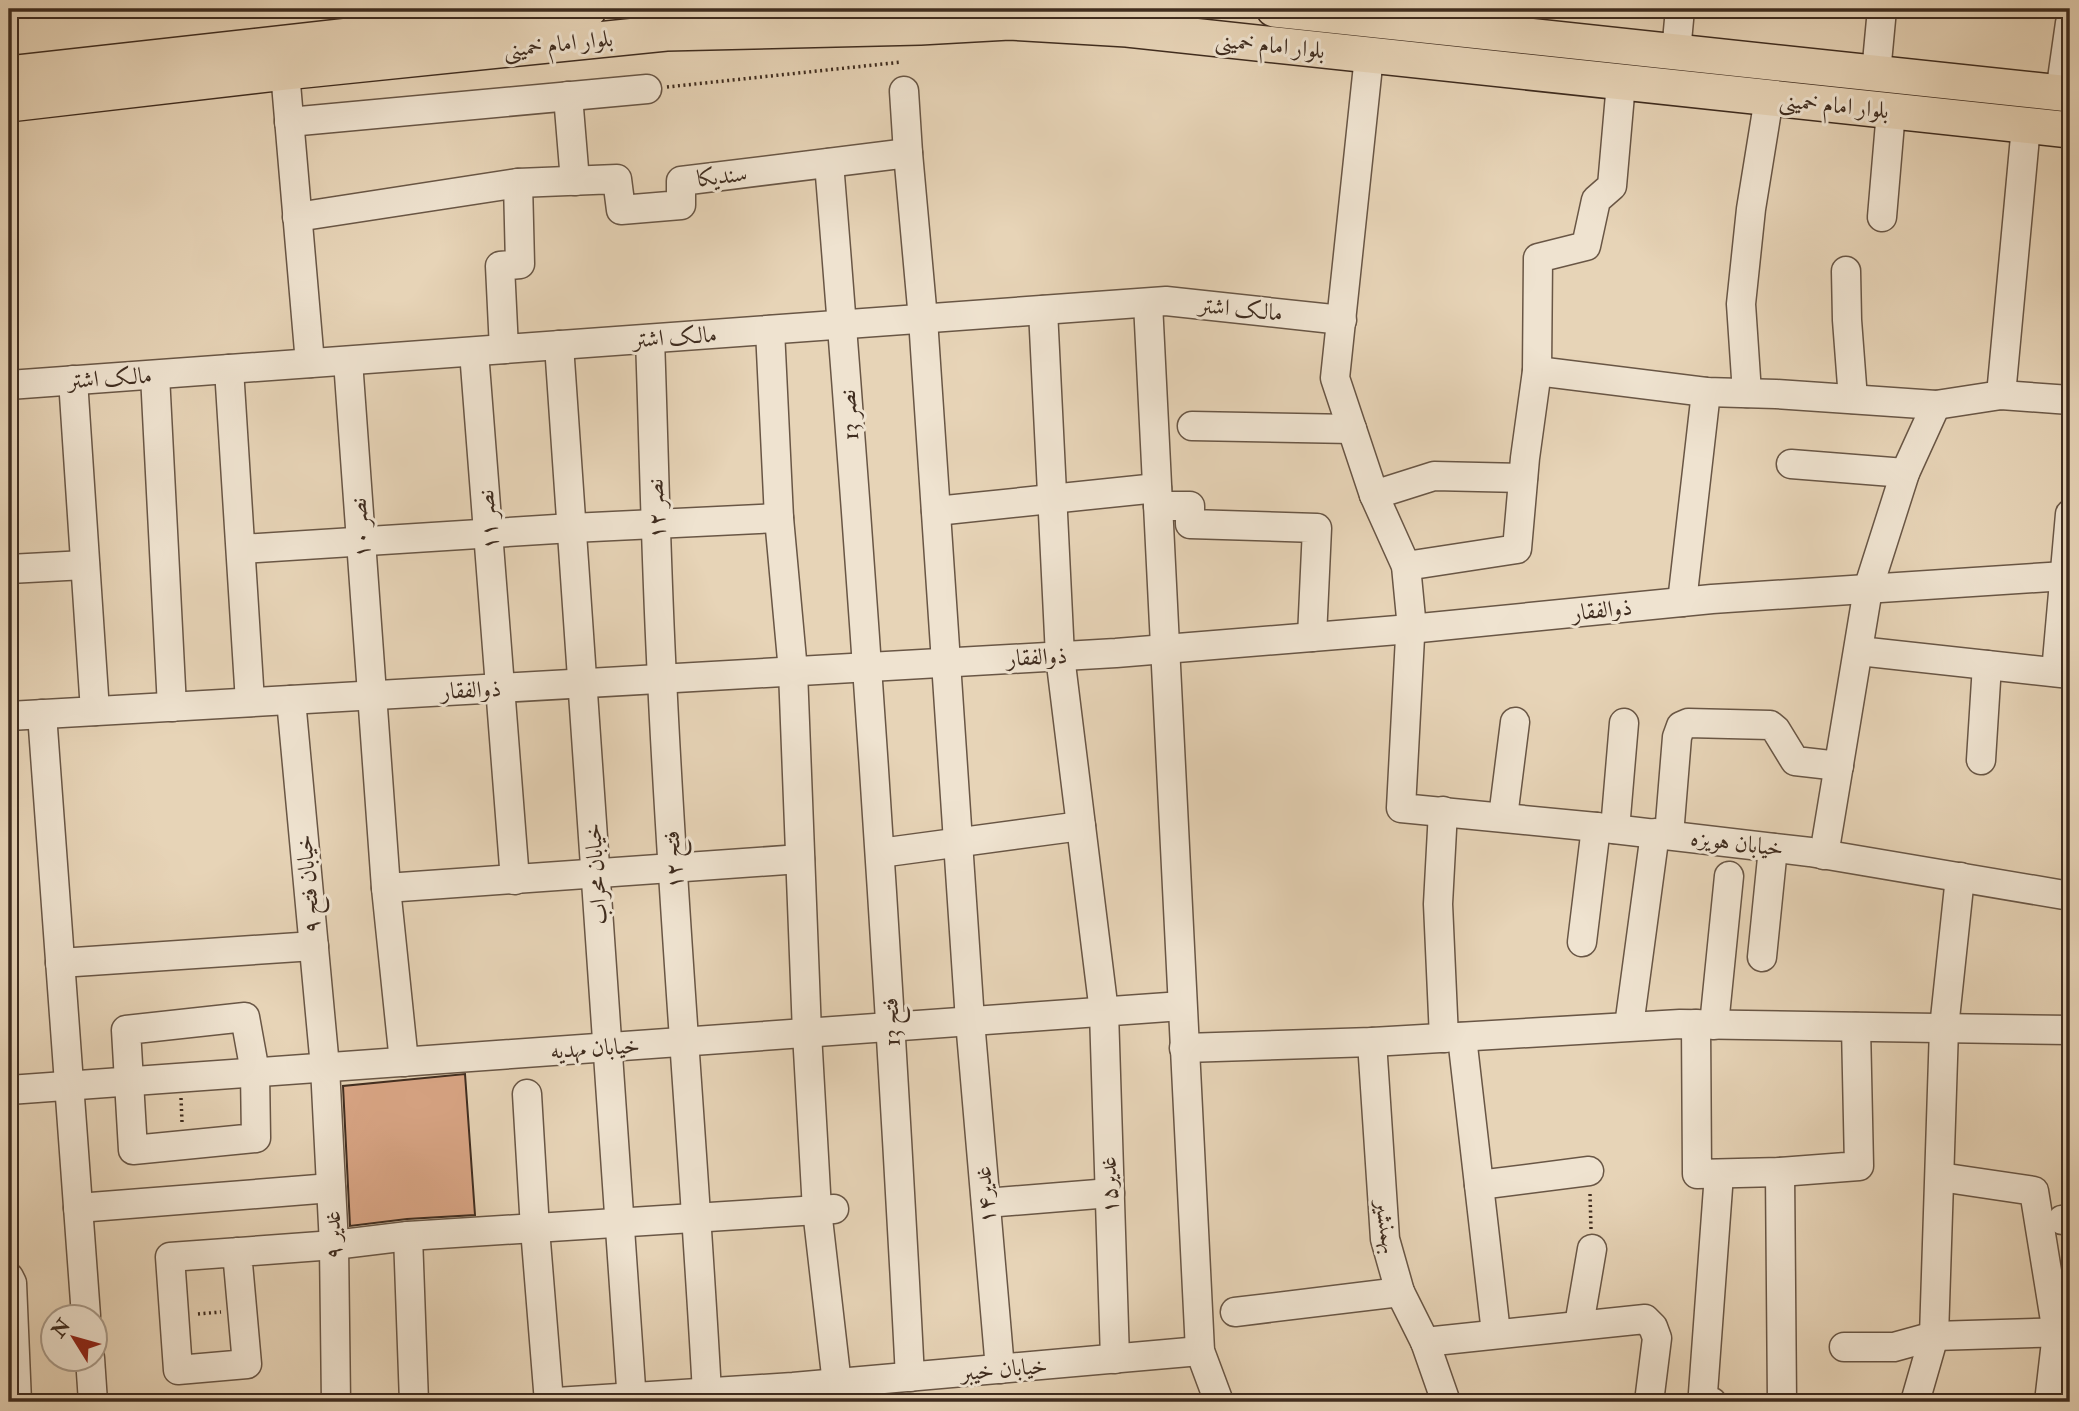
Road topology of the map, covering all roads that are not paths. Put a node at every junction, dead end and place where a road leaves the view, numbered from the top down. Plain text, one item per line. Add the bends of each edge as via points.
1 (589, 9) edge
2 (1275, 9) edge
3 (1680, 9) edge
4 (1876, 9) edge
5 (1385, 15) edge
6 (866, 19) edge
7 (909, 21) edge
8 (2070, 23) edge
9 (1676, 52) junction
10 (1369, 56) junction
11 (285, 72) junction
12 (1876, 73) junction
13 (9, 74) edge
14 (1621, 83) junction
15 (648, 89) road end
16 (904, 91) road end
17 (2065, 94) edge
18 (568, 96) junction
19 (1769, 98) junction
20 (9, 104) edge
21 (1891, 111) junction
22 (289, 122) junction
23 (2026, 125) junction
24 (2070, 130) edge
25 (908, 153) junction
26 (829, 163) junction
27 (575, 181) junction
28 (518, 183) junction
29 (297, 217) junction
30 (1882, 217) dead end
31 (1846, 271) dead end
32 (1147, 303) junction
33 (1043, 310) junction
34 (923, 319) junction
35 (1342, 320) junction
36 (842, 325) junction
37 (770, 330) junction
38 (650, 339) junction
39 (559, 345) junction
40 (504, 349) junction
41 (474, 352) junction
42 (348, 361) junction
43 (310, 363) junction
44 (229, 369) junction
45 (1537, 371) junction
46 (155, 374) junction
47 (73, 380) junction
48 (9, 385) edge
49 (1706, 392) junction
50 (1748, 393) junction
51 (2001, 396) junction
52 (1853, 399) junction
53 (2070, 400) edge
54 (1936, 405) junction
55 (1192, 426) dead end
56 (1352, 429) junction
57 (1791, 464) dead end
58 (1905, 473) junction
59 (1523, 478) junction
60 (1374, 495) junction
61 (1158, 497) junction
62 (1052, 499) junction
63 (936, 511) junction
64 (2070, 515) edge
65 (779, 518) junction
66 (656, 524) junction
67 (572, 528) junction
68 (489, 533) junction
69 (361, 541) junction
70 (241, 549) junction
71 (85, 565) junction
72 (1406, 566) junction
73 (9, 569) edge
74 (2065, 576) junction
75 (1868, 589) junction
76 (1682, 602) junction
77 (1410, 629) junction
78 (1312, 637) junction
79 (1166, 649) junction
80 (1859, 651) junction
81 (1060, 656) junction
82 (947, 662) junction
83 (1987, 665) junction
84 (868, 667) junction
85 (793, 671) junction
86 (2063, 673) edge
87 (662, 679) junction
88 (582, 683) junction
89 (501, 688) junction
90 (372, 695) junction
91 (291, 700) junction
92 (250, 702) junction
93 (172, 707) junction
94 (95, 711) junction
95 (42, 714) junction
96 (9, 716) edge
97 (1515, 722) dead end
98 (1624, 723) dead end
99 (1981, 760) dead end
100 (1839, 766) junction
101 (1443, 811) junction
102 (1503, 817) junction
103 (1081, 826) junction
104 (1605, 828) junction
105 (1662, 834) junction
106 (959, 843) junction
107 (1773, 848) junction
108 (880, 853) junction
109 (1824, 855) junction
110 (800, 859) junction
111 (673, 869) junction
112 (596, 875) junction
113 (1729, 876) dead end
114 (1960, 877) junction
115 (515, 880) junction
116 (386, 888) junction
117 (2070, 896) edge
118 (1582, 942) dead end
119 (314, 946) junction
120 (1762, 957) dead end
121 (60, 963) junction
122 (1182, 1006) junction
123 (1104, 1012) junction
124 (970, 1021) junction
125 (1705, 1024) junction
126 (1629, 1026) junction
127 (892, 1027) junction
128 (1856, 1027) junction
129 (1944, 1028) junction
130 (2070, 1030) edge
131 (807, 1033) junction
132 (1453, 1037) junction
133 (684, 1042) junction
134 (1372, 1042) junction
135 (607, 1047) junction
136 (1184, 1048) junction
137 (404, 1062) junction
138 (325, 1067) junction
139 (255, 1072) junction
140 (129, 1081) junction
141 (69, 1086) junction
142 (9, 1090) edge
143 (527, 1094) dead end
144 (1590, 1171) road end
145 (1780, 1172) junction
146 (1719, 1174) junction
147 (1940, 1177) junction
148 (1479, 1185) junction
149 (331, 1188) junction
150 (1110, 1193) junction
151 (986, 1203) junction
152 (78, 1208) junction
153 (825, 1210) junction
154 (698, 1218) junction
155 (620, 1223) junction
156 (534, 1228) junction
157 (408, 1236) junction
158 (334, 1245) junction
159 (1592, 1249) road end
160 (237, 1252) junction
161 (9, 1277) edge
162 (1400, 1292) junction
163 (85, 1302) edge
164 (1235, 1312) dead end
165 (1579, 1325) junction
166 (2064, 1332) edge
167 (1496, 1333) junction
168 (1934, 1336) junction
169 (1425, 1342) junction
170 (1844, 1347) dead end
171 (1200, 1351) junction
172 (1115, 1359) junction
173 (1000, 1369) junction
174 (91, 1372) edge
175 (910, 1377) junction
176 (838, 1384) junction
177 (707, 1393) junction
178 (632, 1400) edge
179 (17, 1402) edge
180 (93, 1402) edge
181 (336, 1402) edge
182 (414, 1402) edge
183 (549, 1402) edge
184 (556, 1402) edge
185 (1219, 1402) edge
186 (1446, 1402) edge
187 (1649, 1402) edge
188 (1712, 1402) edge
189 (1782, 1402) edge
190 (1916, 1402) edge
191 (2049, 1402) edge

1 - 13 main road, بلوار امام خمینی
2 - 5 main road, بلوار امام خمینی
3 - 9 street
4 - 12 street
5 - 9 main road, بلوار امام خمینی
6 - 7 main road, بلوار امام خمینی
6 - 11 main road, بلوار امام خمینی via 666,33
7 - 10 main road, بلوار امام خمینی via 1127,29
8 - 17 street
9 - 12 main road, بلوار امام خمینی
10 - 14 main road, بلوار امام خمینی
10 - 35 street
11 - 20 main road, بلوار امام خمینی
11 - 22 street
12 - 17 main road, بلوار امام خمینی
14 - 19 main road, بلوار امام خمینی
14 - 45 street via 1612,186 1596,200 1586,246 1538,258
15 - 18 street
16 - 25 street
18 - 22 street
18 - 27 street
19 - 21 main road, بلوار امام خمینی
19 - 50 street via 1741,304
21 - 23 main road, بلوار امام خمینی
21 - 30 street
22 - 29 street
23 - 24 main road, بلوار امام خمینی
23 - 51 street
25 - 26 street, سندیکا
25 - 34 street
26 - 27 street, سندیکا via 681,181 681,205 621,210 617,179
26 - 36 street, نصر 13
27 - 28 street, سندیکا
28 - 29 street, سندیکا
28 - 40 street via 520,264 500,266
29 - 43 street
31 - 52 street
32 - 33 street, مالک اشتر
32 - 35 street, مالک اشتر via 1166,301
32 - 61 street
33 - 34 street, مالک اشتر
33 - 62 street, غدیر۱۵
34 - 36 street, مالک اشتر
34 - 63 street, غدیر۱۴
35 - 56 street via 1335,378
36 - 37 street, مالک اشتر
36 - 84 street, نصر 13
37 - 38 street, مالک اشتر
37 - 65 street
38 - 39 street, مالک اشتر
38 - 66 street, نصر ۱۲
39 - 40 street, مالک اشتر
39 - 67 street, خیابان محراب
40 - 41 street, مالک اشتر
41 - 42 street, مالک اشتر
41 - 68 street, نصر ۱۱
42 - 43 street, مالک اشتر
42 - 69 street, نصر ۱۰
43 - 44 street, مالک اشتر
44 - 46 street, مالک اشتر
44 - 70 street
45 - 49 street
45 - 59 street
46 - 47 street, مالک اشتر
46 - 93 street
47 - 48 street, مالک اشتر
47 - 71 street
49 - 50 street
49 - 76 street
50 - 52 street
51 - 53 street
51 - 54 street
52 - 54 street
54 - 58 street
55 - 56 street
56 - 60 street
57 - 58 street
58 - 75 street
59 - 60 street via 1434,476
59 - 72 street via 1517,549
60 - 72 street
61 - 62 street
61 - 78 street via 1190,506 1189,524 1317,528
61 - 79 street
62 - 63 street
62 - 81 street, غدیر۱۵
63 - 82 street, غدیر۱۴
64 - 74 street
65 - 66 street
65 - 85 street
66 - 67 street
66 - 87 street, نصر ۱۲
67 - 68 street
67 - 88 street, خیابان محراب
68 - 69 street
68 - 89 street, نصر ۱۱
69 - 70 street
69 - 90 street, نصر ۱۰
70 - 92 street
71 - 73 street
71 - 94 street
72 - 77 street
74 - 75 street, ذوالفقار
74 - 86 street
75 - 76 street, ذوالفقار
75 - 80 street
76 - 77 street, ذوالفقار
77 - 78 street, ذوالفقار
77 - 101 street, خیابان هویزه via 1401,808
78 - 79 street, ذوالفقار
79 - 81 street, ذوالفقار
79 - 122 street
80 - 83 street
80 - 100 street
81 - 82 street, ذوالفقار
81 - 103 street, غدیر۱۵
82 - 84 street, ذوالفقار
82 - 106 street, غدیر۱۴
83 - 86 street
83 - 99 street
84 - 85 street, ذوالفقار
84 - 108 street, فتح 13
85 - 87 street, ذوالفقار
85 - 110 street
87 - 88 street, ذوالفقار
87 - 111 street, فتح ۱۲
88 - 89 street, ذوالفقار
88 - 112 street, خیابان محراب
89 - 90 street, ذوالفقار
89 - 115 street, نصر ۱۱
90 - 91 street, ذوالفقار
90 - 116 street, نصر ۱۰
91 - 92 street, ذوالفقار
91 - 119 street, خیابان فتح ۹
92 - 93 street, ذوالفقار
93 - 94 street, ذوالفقار
94 - 95 street, ذوالفقار
95 - 96 street, ذوالفقار
95 - 121 street
97 - 102 street
98 - 104 street
100 - 105 street via 1795,761 1770,726 1688,723 1681,726 1677,737
100 - 109 street
101 - 102 street, خیابان هویزه
101 - 132 street via 1438,904
102 - 104 street, خیابان هویزه
103 - 106 street
103 - 123 street, غدیر۱۵
104 - 105 street, خیابان هویزه
104 - 118 street
105 - 107 street, خیابان هویزه
105 - 126 street
106 - 108 street
106 - 124 street, غدیر۱۴
107 - 109 street, خیابان هویزه
107 - 120 street
108 - 127 street, فتح 13
109 - 114 street, خیابان هویزه
110 - 111 street
110 - 131 street
111 - 112 street
111 - 133 street, فتح ۱۲
112 - 115 street
112 - 135 street, خیابان محراب
113 - 125 street
114 - 117 street, خیابان هویزه
114 - 129 street
115 - 116 street
116 - 137 street, نصر ۱۰
119 - 121 street
119 - 138 street, خیابان فتح ۹
121 - 141 street
122 - 123 street, خیابان مهدیه
122 - 136 street
123 - 124 street, خیابان مهدیه
123 - 150 street, غدیر۱۵
124 - 127 street, خیابان مهدیه
124 - 151 street, غدیر۱۴
125 - 126 street
125 - 128 street
125 - 146 street via 1697,1174
126 - 132 street
127 - 131 street, خیابان مهدیه
127 - 175 street, فتح 13
128 - 129 street
128 - 145 street via 1860,1166
129 - 130 street
129 - 147 street
131 - 133 street, خیابان مهدیه
131 - 153 street
132 - 134 street
132 - 148 street
133 - 135 street, خیابان مهدیه
133 - 154 street, فتح ۱۲
134 - 136 street
134 - 162 street, بهمنشیر via 1385,1239
135 - 137 street, خیابان مهدیه
135 - 155 street, خیابان محراب
136 - 171 street
137 - 138 street, خیابان مهدیه
138 - 139 street, خیابان مهدیه
138 - 149 street, غدیر ۹
139 - 140 street, خیابان مهدیه
139 - 140 street via 245,1017 126,1030
139 - 140 street via 256,1138 133,1150
140 - 141 street, خیابان مهدیه
141 - 142 street, خیابان مهدیه
141 - 152 street
143 - 156 street
144 - 148 street
145 - 146 street
145 - 189 street
146 - 188 street via 1703,1393
147 - 166 street via 2034,1191
147 - 168 street
148 - 167 street
149 - 152 street
149 - 158 street, غدیر ۹
150 - 151 street
150 - 172 street, غدیر۱۵
151 - 173 street, غدیر۱۴
152 - 163 street
153 - 154 street
153 - 176 street
154 - 155 street
154 - 177 street, فتح ۱۲
155 - 156 street
155 - 178 street, خیابان محراب
156 - 157 street
156 - 183 street
157 - 158 street
157 - 182 street
158 - 160 street
158 - 181 street, غدیر ۹
159 - 165 street
160 - 160 street via 170,1257 178,1370 247,1363
161 - 179 street
162 - 164 street
162 - 169 street, بهمنشیر
165 - 167 street
165 - 187 street via 1645,1319 1653,1327 1657,1338
166 - 168 street
166 - 191 street
167 - 169 street
168 - 170 street via 1894,1348
168 - 190 street
169 - 186 street, بهمنشیر
171 - 172 street, خیابان خیبر
171 - 185 street
172 - 173 street, خیابان خیبر
173 - 175 street, خیابان خیبر
174 - 180 street
175 - 176 street, خیابان خیبر
176 - 177 street, خیابان خیبر
177 - 178 street, خیابان خیبر
178 - 184 street, خیابان خیبر

